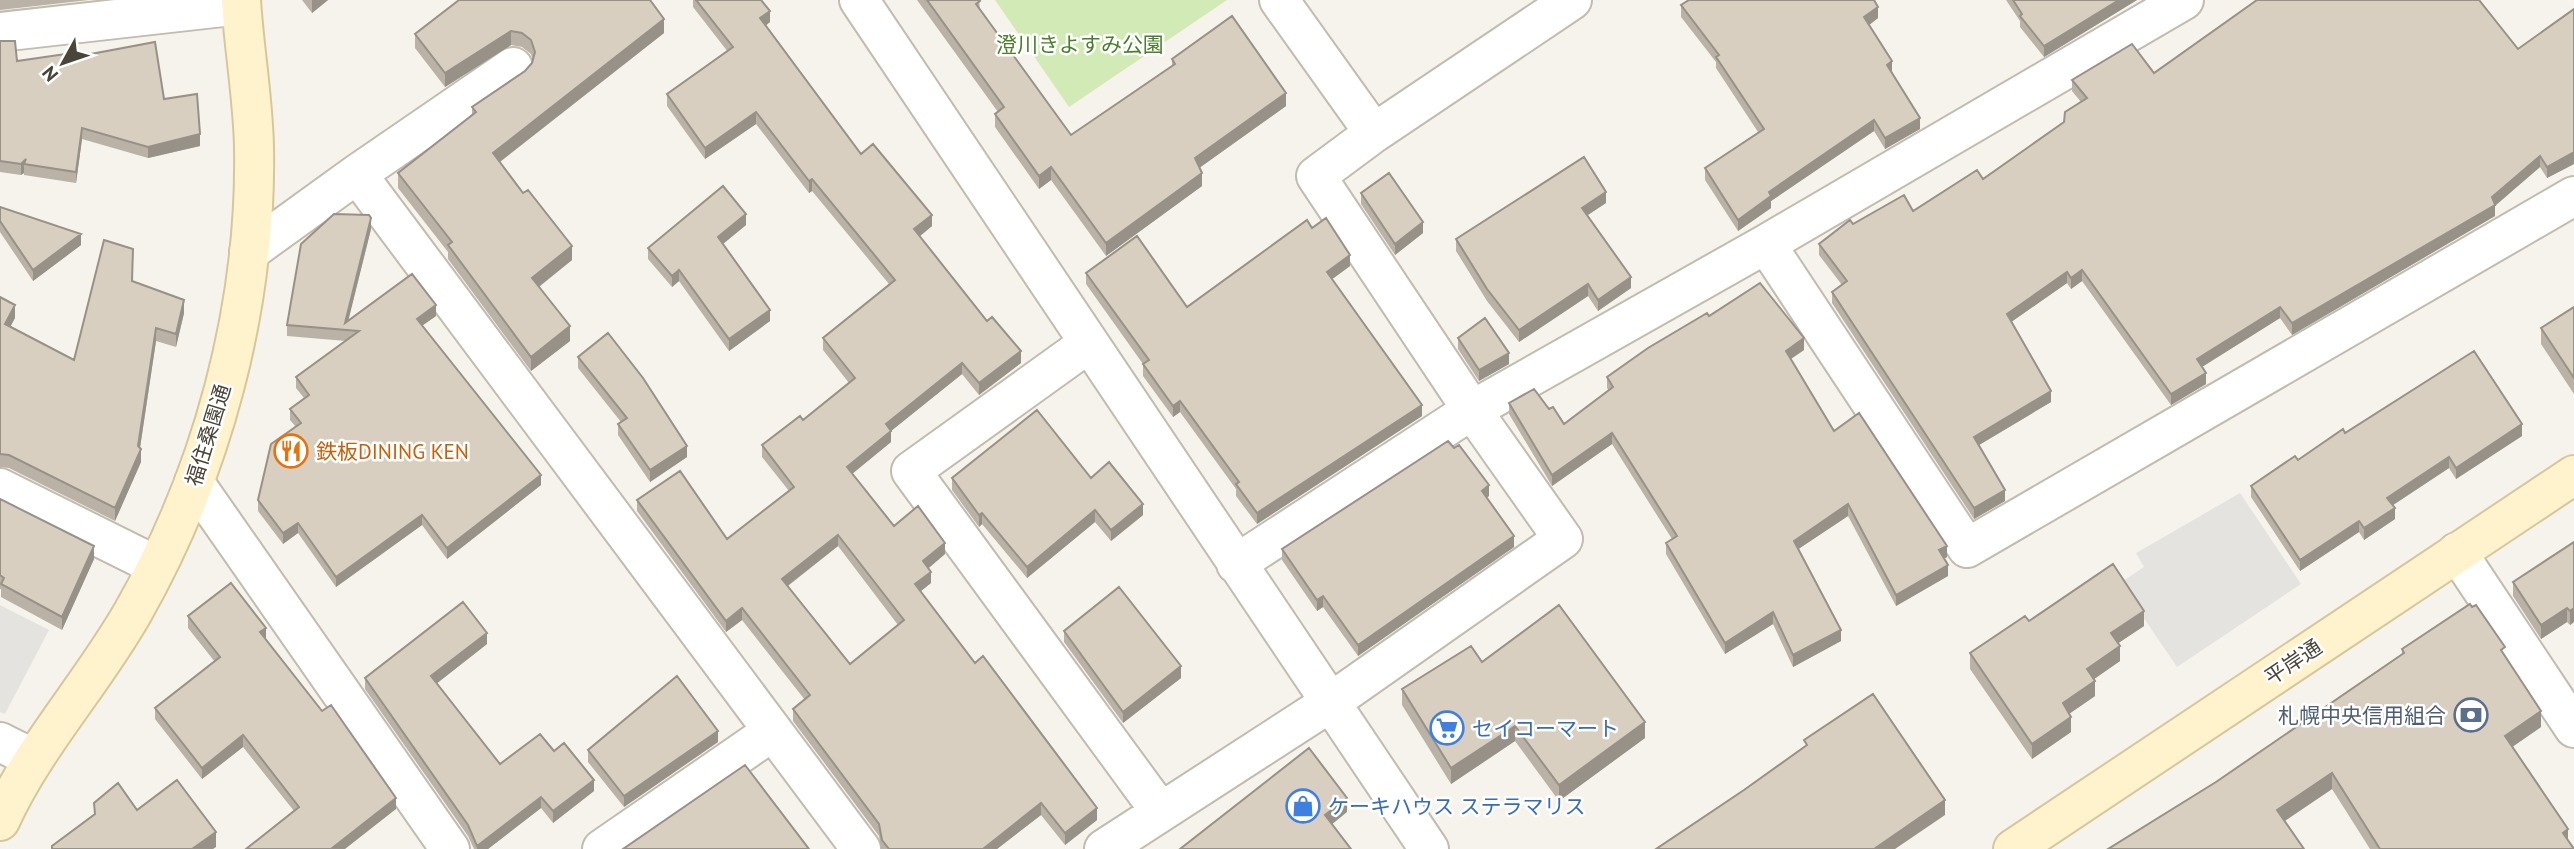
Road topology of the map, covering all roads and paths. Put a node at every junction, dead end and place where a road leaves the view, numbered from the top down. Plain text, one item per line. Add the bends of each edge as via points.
1 (859, 0) edge
2 (1279, 0) edge
3 (1572, 0) edge
4 (2184, 0) edge
5 (241, 3) edge
6 (0, 32) edge
7 (513, 66) dead end
8 (1374, 133) junction
9 (357, 174) junction
10 (2574, 196) edge
11 (1766, 244) junction
12 (249, 252) junction
13 (1088, 343) junction
14 (1472, 410) junction
15 (2574, 475) edge
16 (194, 482) junction
17 (0, 488) edge
18 (2457, 552) junction
19 (1236, 564) junction
20 (158, 566) junction
21 (1331, 702) junction
22 (2574, 728) edge
23 (773, 731) junction
24 (0, 742) edge
25 (34, 759) junction
26 (1160, 811) junction
27 (0, 821) edge
28 (450, 849) edge
29 (602, 849) edge
30 (861, 849) edge
31 (1104, 849) edge
32 (1429, 849) edge
33 (2013, 849) edge

1 - 13 street
2 - 8 street
3 - 8 street
4 - 11 street
5 - 6 street
5 - 12 street, 福住桑園通 via 254,147
7 - 9 street
8 - 14 street via 1317,176
9 - 12 street
9 - 23 street
10 - 11 street via 1966,548
11 - 14 street
12 - 16 street, 福住桑園通 via 225,383
13 - 19 street
13 - 26 street via 911,471
14 - 19 street
14 - 21 street via 1563,539
15 - 18 street, 平岸通
16 - 20 street, 福住桑園通
16 - 28 street
17 - 20 street
18 - 22 street
18 - 33 street, 平岸通
19 - 21 street
20 - 25 street, 福住桑園通 via 102,663
21 - 26 street
21 - 32 street
23 - 29 street
23 - 30 street
24 - 25 street
25 - 27 street, 福住桑園通
26 - 31 street

